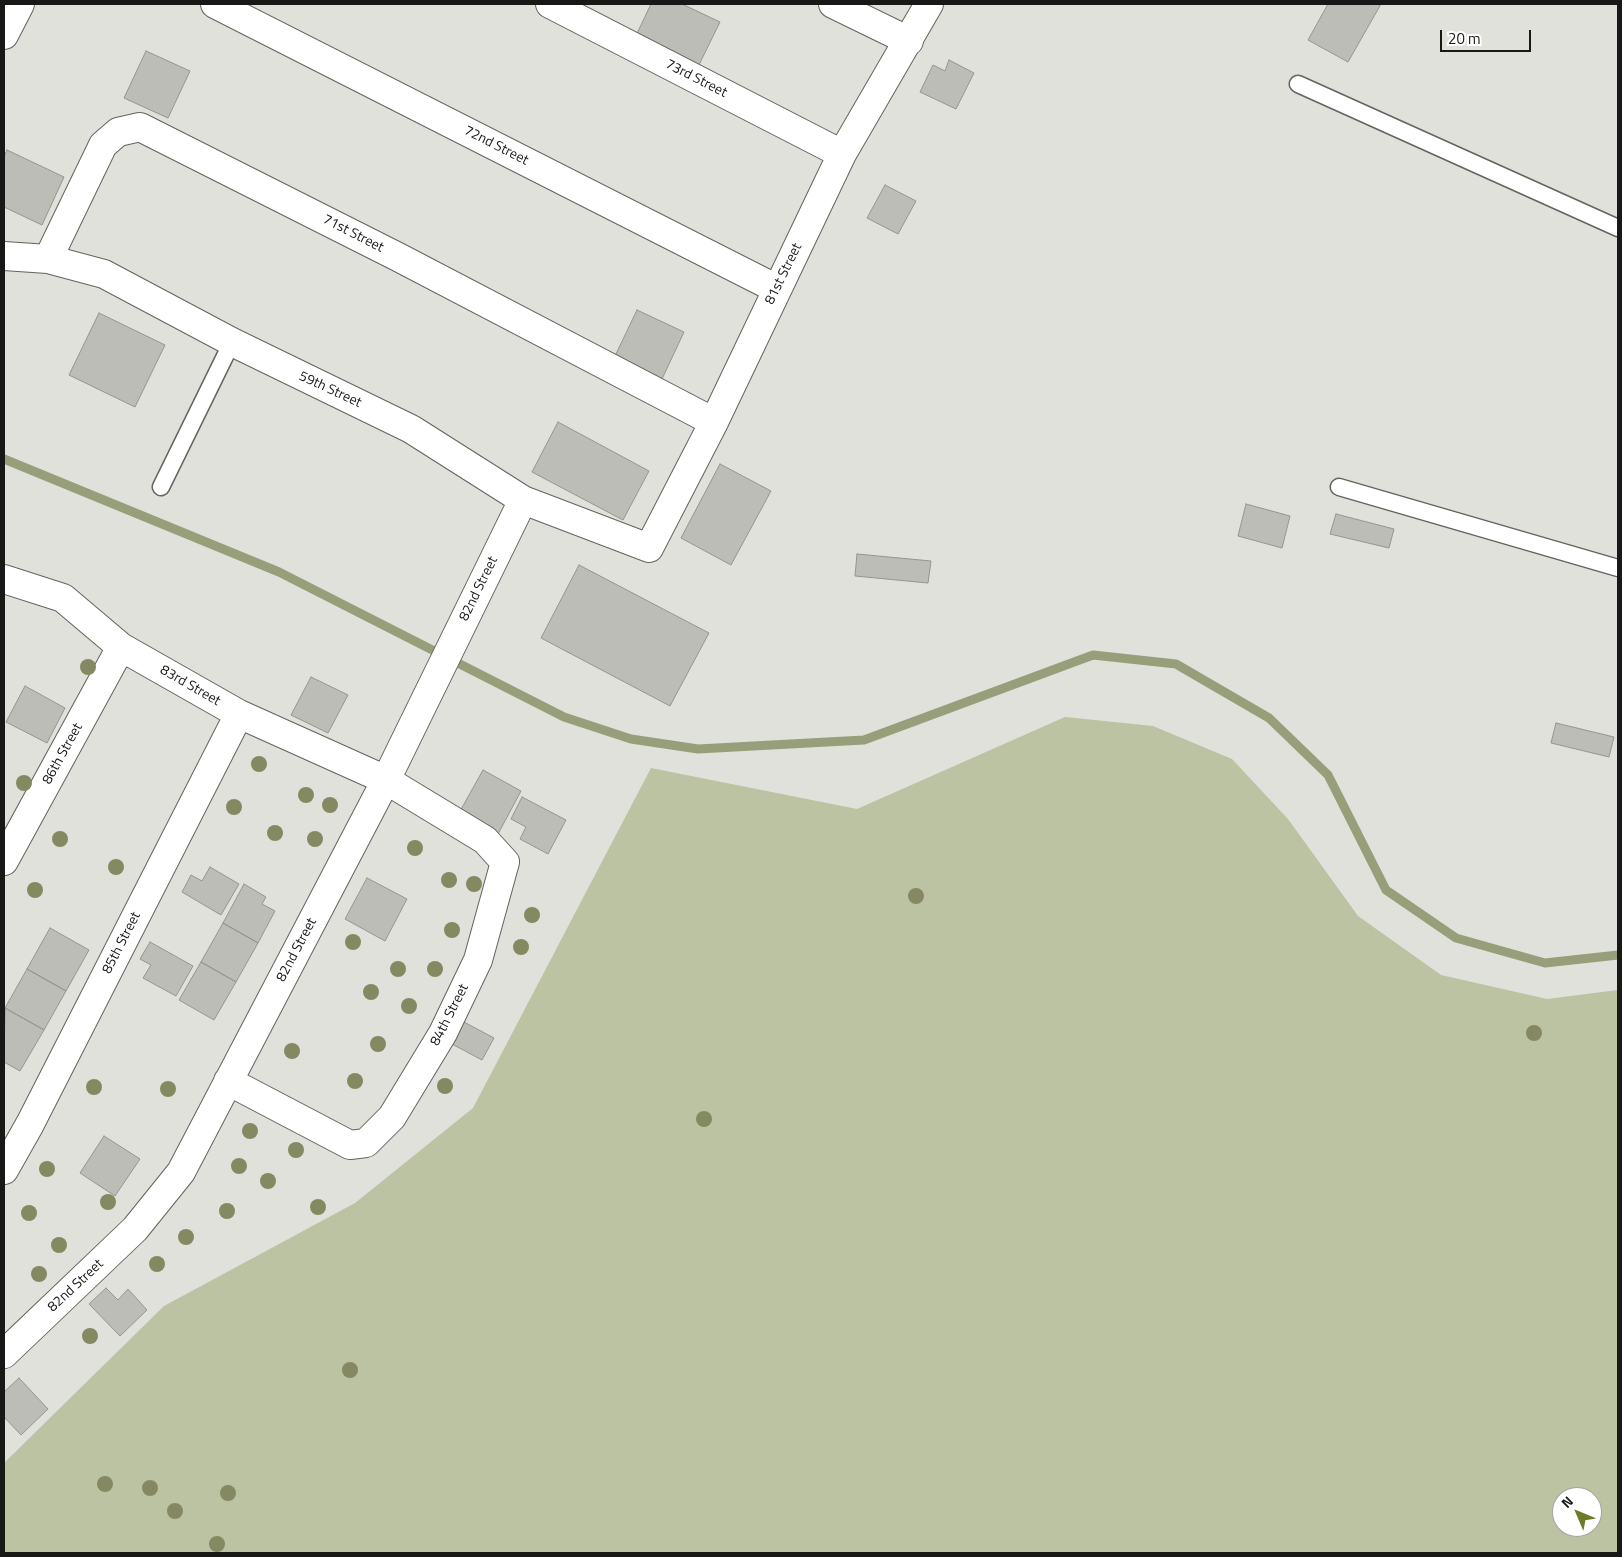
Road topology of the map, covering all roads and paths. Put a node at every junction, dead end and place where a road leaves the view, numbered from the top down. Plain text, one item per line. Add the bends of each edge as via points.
1 (20, 4) edge
2 (215, 4) edge
3 (550, 4) edge
4 (833, 4) edge
5 (929, 4) edge
6 (4, 34) edge
7 (909, 41) junction
8 (1298, 84) dead end
9 (842, 154) junction
10 (1618, 228) edge
11 (4, 256) edge
12 (48, 259) junction
13 (776, 289) junction
14 (232, 342) junction
15 (714, 422) junction
16 (161, 487) dead end
17 (1339, 488) dead end
18 (523, 500) junction
19 (649, 548) joint
20 (1618, 568) edge
21 (4, 579) edge
22 (121, 647) junction
23 (239, 714) junction
24 (386, 780) junction
25 (4, 862) edge
26 (228, 1081) junction
27 (4, 1170) edge
28 (4, 1354) edge

1 - 6 street
2 - 13 street, 72nd Street
3 - 9 street, 73rd Street
4 - 7 street
5 - 7 street, 81st Street
7 - 9 street, 81st Street
8 - 10 lane
9 - 13 street, 81st Street
11 - 12 street, 59th Street
12 - 14 street, 59th Street via 104,274
12 - 15 street, 71st Street via 103,145 118,132 140,128 398,256
13 - 15 street, 81st Street
14 - 16 lane
14 - 18 street, 59th Street via 411,429
15 - 19 street, 81st Street
17 - 20 lane
18 - 19 street, 59th Street
18 - 24 street, 82nd Street
21 - 22 street, 83rd Street via 63,598
22 - 23 street, 83rd Street
22 - 25 street, 86th Street
23 - 24 street, 83rd Street
23 - 27 street, 85th Street
24 - 26 street, 82nd Street
24 - 26 street, 84th Street via 485,840 505,862 478,960 443,1033 392,1118 366,1143 350,1145
26 - 28 street, 82nd Street via 181,1172 135,1230

